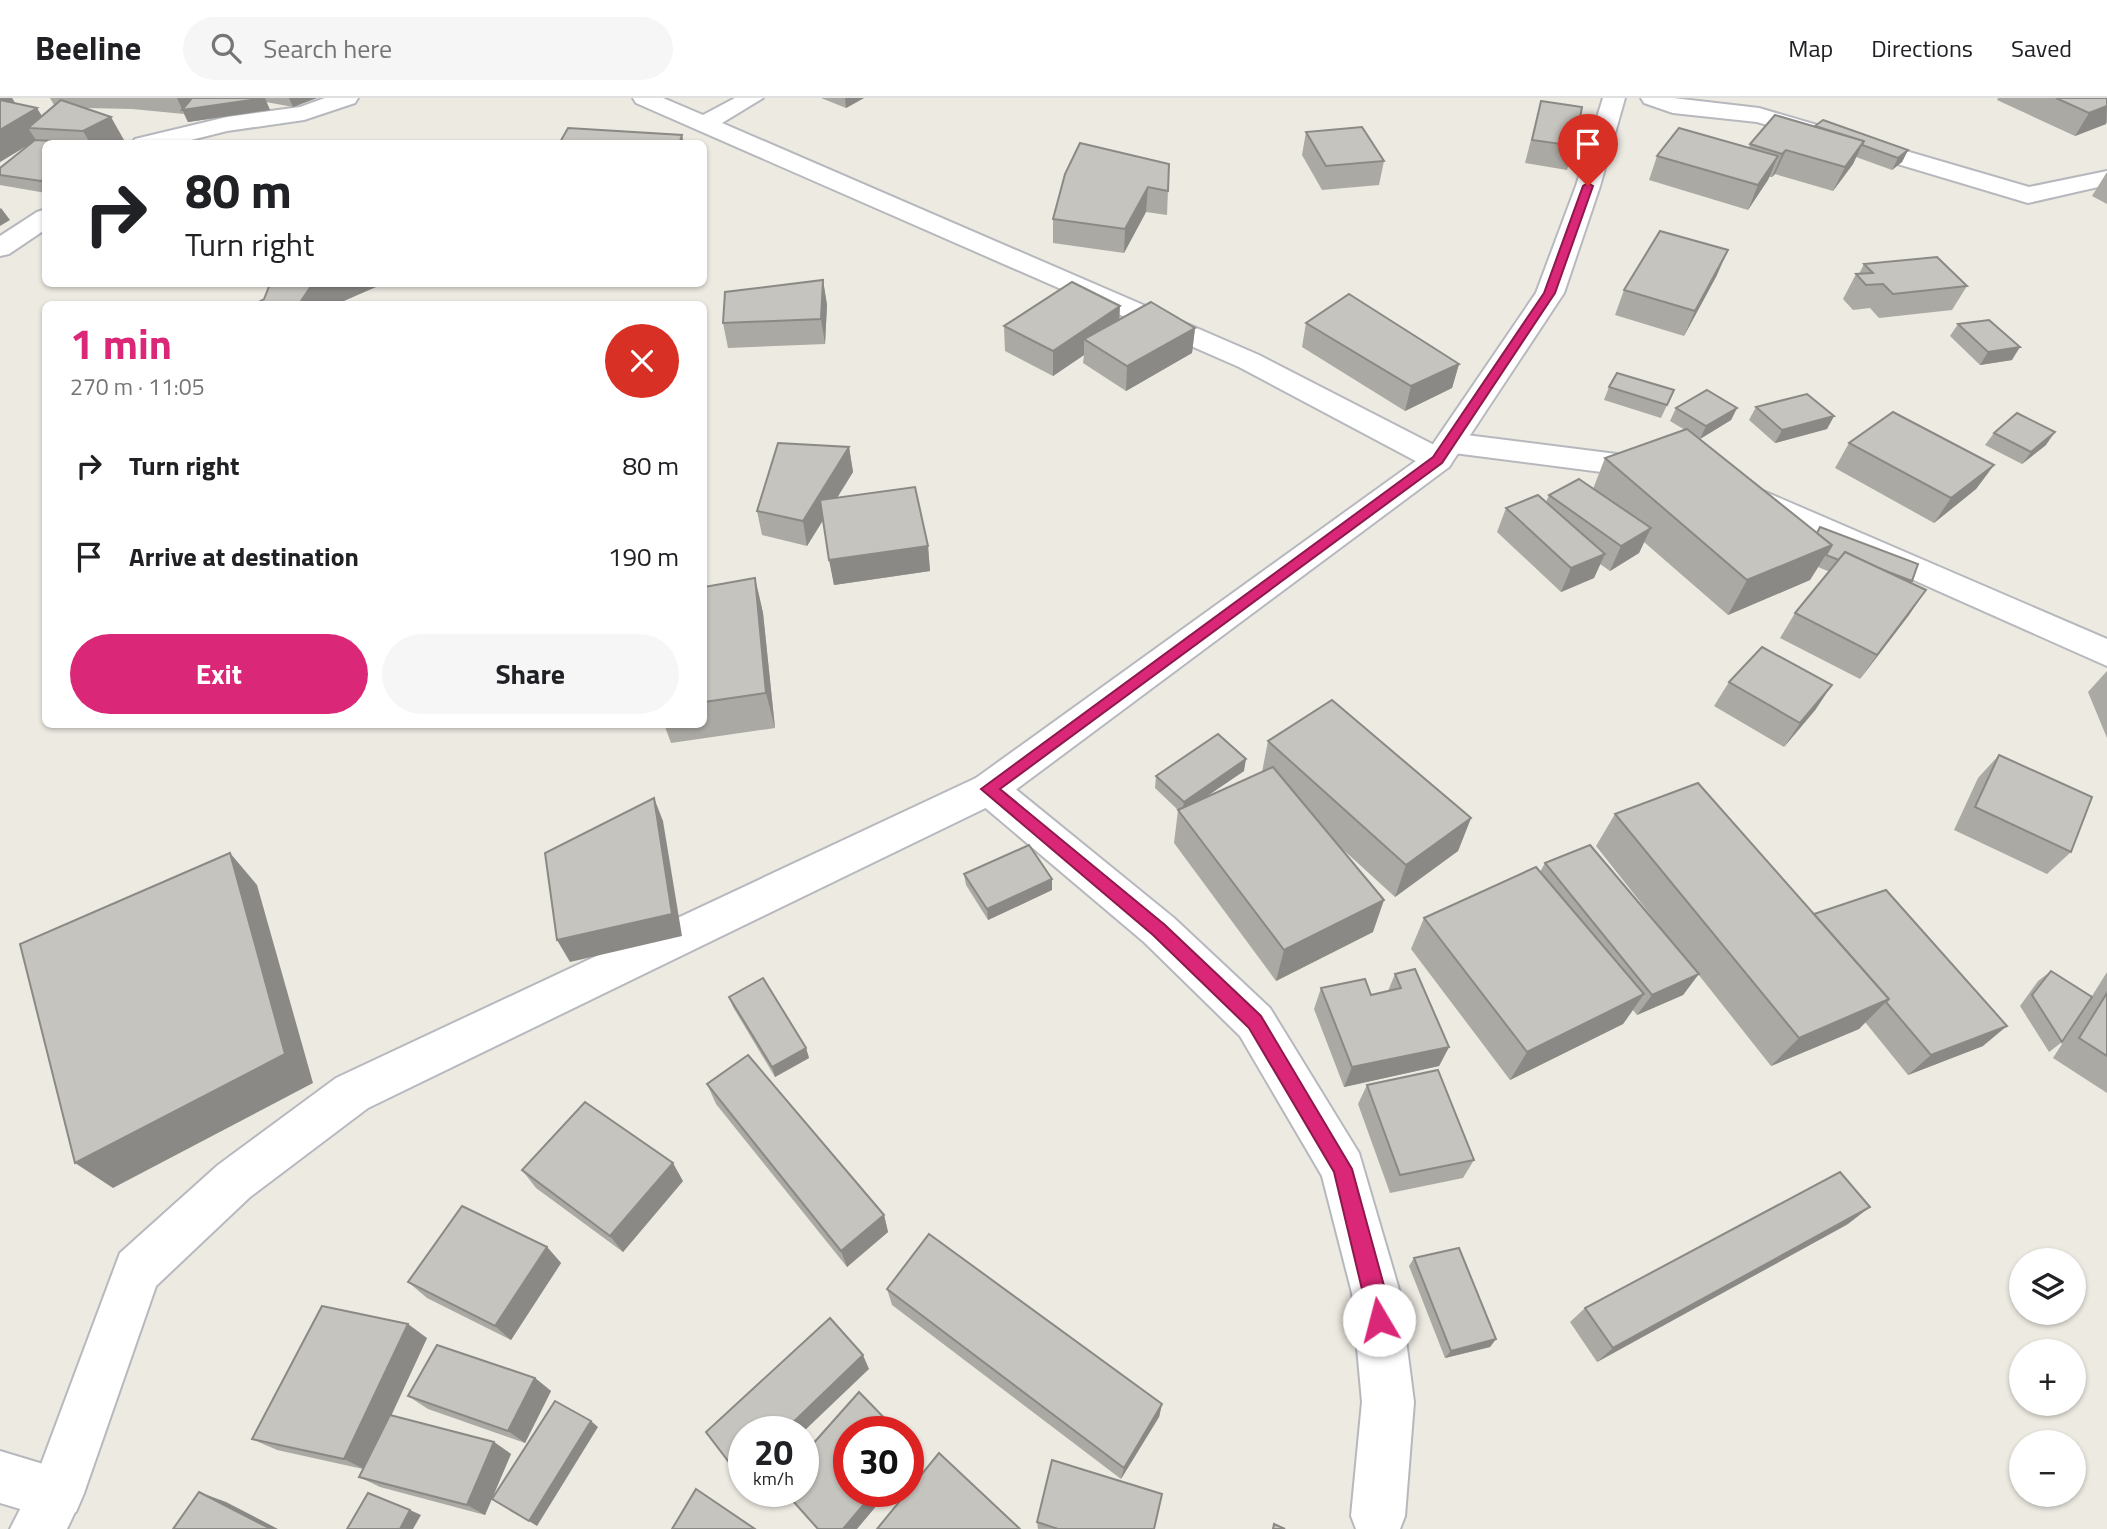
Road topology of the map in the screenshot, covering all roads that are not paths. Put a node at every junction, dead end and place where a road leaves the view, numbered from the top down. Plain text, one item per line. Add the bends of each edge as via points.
1 (347, 98) edge
2 (644, 98) edge
3 (752, 98) edge
4 (1614, 98) edge
5 (1652, 98) edge
6 (706, 123) junction
7 (161, 140) edge
8 (2107, 178) edge
9 (42, 220) edge
10 (0, 248) edge
11 (1444, 452) junction
12 (2107, 653) edge
13 (989, 789) junction
14 (0, 1477) edge
15 (47, 1511) edge
16 (1378, 1516) dead end

1 - 7 street via 304,113
2 - 6 street
3 - 6 street
4 - 11 street via 1550,293
5 - 8 street via 1673,106 1759,115 2028,195
6 - 11 street via 1249,361
9 - 10 street
11 - 12 street via 1705,478
11 - 13 street
13 - 15 street via 352,1093 234,1181 137,1270
13 - 16 street via 1159,930 1255,1022 1343,1169 1376,1293 1388,1402
14 - 15 street

